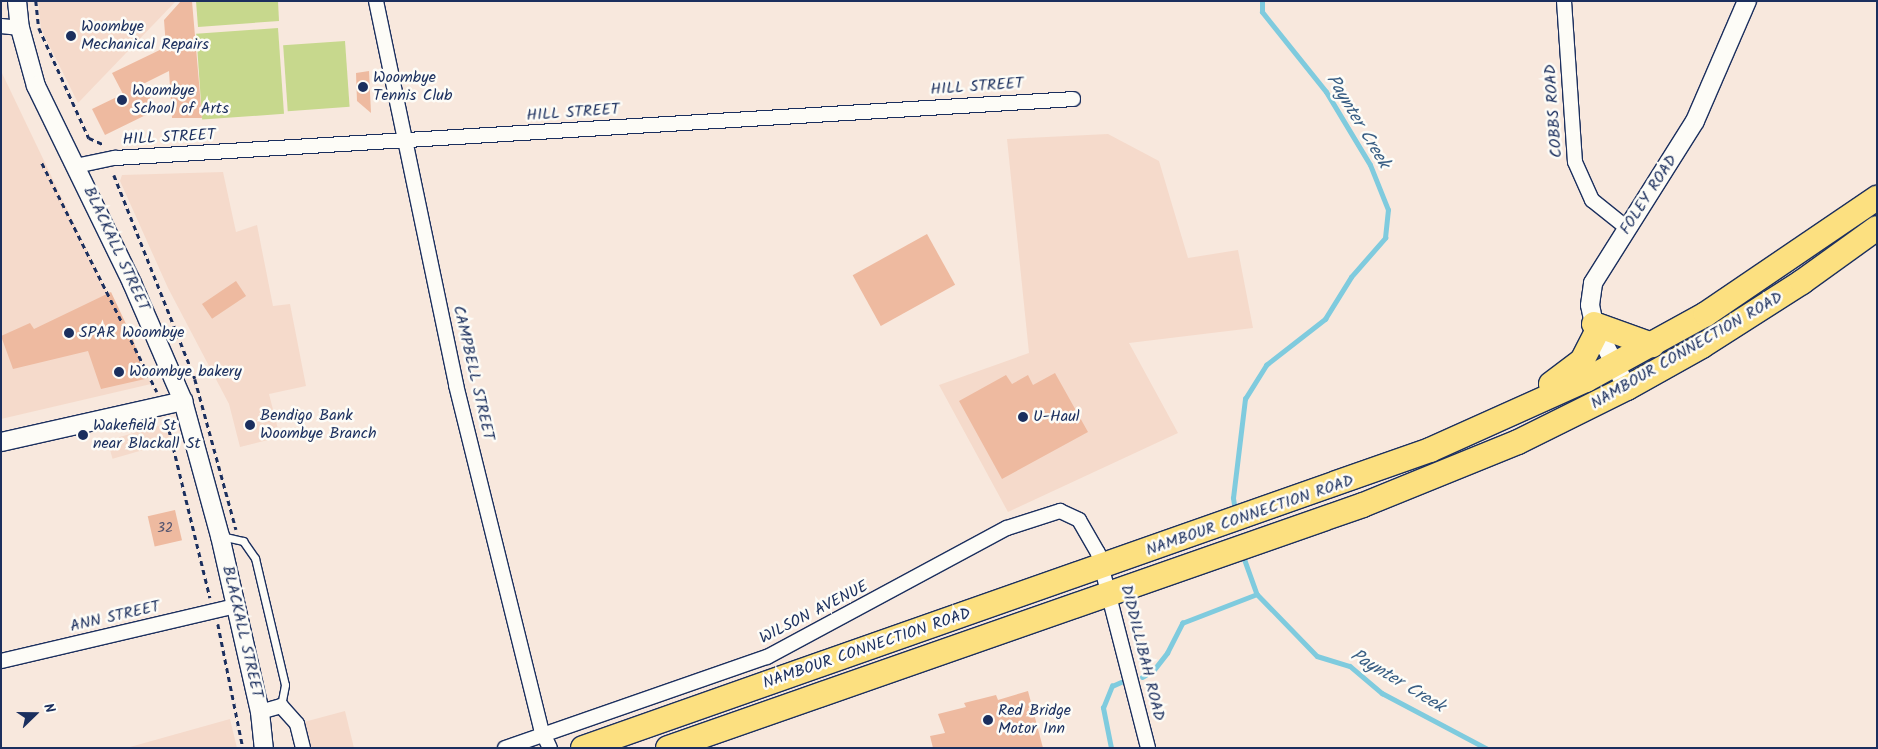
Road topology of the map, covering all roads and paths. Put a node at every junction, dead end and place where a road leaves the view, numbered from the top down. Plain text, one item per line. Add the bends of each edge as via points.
1 (17, 1) edge
2 (36, 1) edge
3 (376, 1) edge
4 (1564, 1) edge
5 (1747, 1) edge
6 (1, 26) edge
7 (20, 28) junction
8 (1073, 99) dead end
9 (406, 142) junction
10 (106, 145) dead end
11 (42, 163) dead end
12 (76, 166) junction
13 (114, 175) dead end
14 (1877, 198) edge
15 (1627, 228) junction
16 (1877, 228) edge
17 (1595, 328) junction
18 (1652, 345) junction
19 (1614, 365) junction
20 (1628, 388) junction
21 (183, 400) junction
22 (162, 405) junction
23 (1487, 426) junction
24 (1, 442) edge
25 (229, 538) junction
26 (1103, 567) junction
27 (1109, 594) junction
28 (236, 606) junction
29 (214, 611) junction
30 (1, 661) edge
31 (282, 706) junction
32 (260, 712) junction
33 (543, 734) junction
34 (266, 743) edge
35 (243, 748) edge
36 (303, 748) edge
37 (505, 748) edge
38 (550, 748) edge
39 (583, 748) edge
40 (668, 748) edge
41 (1148, 748) edge

1 - 7 street, BLACKALL STREET
2 - 10 path via 39,28 89,138
3 - 9 street, CAMPBELL STREET
4 - 15 street, COBBS ROAD via 1574,162 1592,200
5 - 15 street, FOLEY ROAD via 1695,121
6 - 7 street
7 - 12 street, BLACKALL STREET via 36,86
8 - 9 street, HILL STREET
9 - 12 street, HILL STREET via 115,158
9 - 33 street, CAMPBELL STREET via 456,385
11 - 22 path
12 - 21 street, BLACKALL STREET
13 - 25 path via 195,379
14 - 18 highway, NAMBOUR CONNECTION ROAD via 1765,277
15 - 17 street, FOLEY ROAD via 1593,283 1590,305
16 - 20 highway, NAMBOUR CONNECTION ROAD via 1802,282
17 - 18 highway
17 - 19 street, FOLEY ROAD
17 - 23 highway via 1582,361 1564,378 1531,394
18 - 19 highway, NAMBOUR CONNECTION ROAD
19 - 20 street, FOLEY ROAD
19 - 23 highway, NAMBOUR CONNECTION ROAD
20 - 27 highway, NAMBOUR CONNECTION ROAD via 1473,462
21 - 22 street
21 - 25 street, BLACKALL STREET
22 - 24 street
22 - 29 path
23 - 26 highway, NAMBOUR CONNECTION ROAD via 1396,464
25 - 28 street, BLACKALL STREET
25 - 31 lane via 243,541 255,558 285,685
26 - 27 street, DIDDILLIBAH ROAD
26 - 33 street, WILSON AVENUE via 1092,537 1079,520 1060,512 1037,516 1008,528 795,646
26 - 39 highway, NAMBOUR CONNECTION ROAD
27 - 40 highway, NAMBOUR CONNECTION ROAD
27 - 41 street, DIDDILLIBAH ROAD
28 - 29 street, ANN STREET
28 - 32 street, BLACKALL STREET
29 - 30 street, ANN STREET
29 - 35 path
31 - 32 street
31 - 36 street via 297,724
32 - 34 street, BLACKALL STREET
33 - 37 street, WILSON AVENUE
33 - 38 street, CAMPBELL STREET

